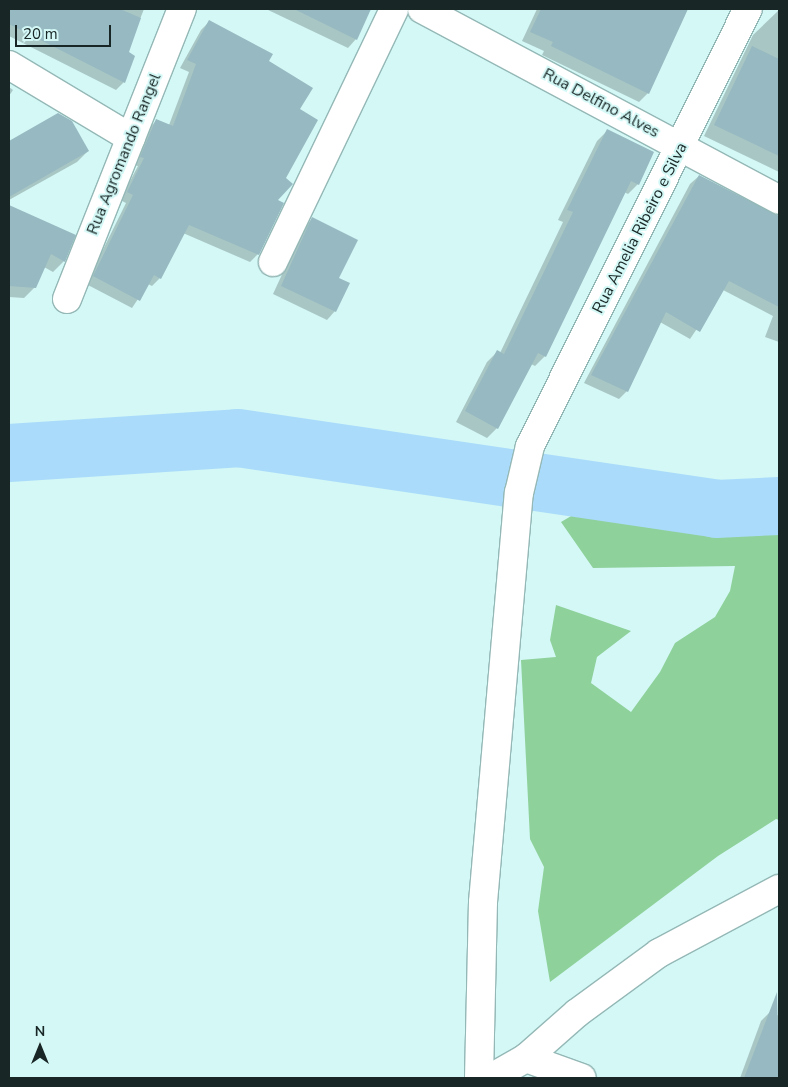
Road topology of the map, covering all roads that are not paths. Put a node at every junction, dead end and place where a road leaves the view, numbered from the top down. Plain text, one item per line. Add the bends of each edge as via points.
1 (182, 9) edge
2 (394, 9) edge
3 (422, 9) edge
4 (748, 9) edge
5 (9, 65) edge
6 (131, 138) junction
7 (681, 146) junction
8 (779, 200) edge
9 (273, 262) dead end
10 (67, 299) dead end
11 (779, 889) edge
12 (526, 1058) junction
13 (479, 1078) edge
14 (491, 1078) edge
15 (582, 1078) edge

1 - 6 street, Rua Agromando Rangel
2 - 9 street
3 - 7 street, Rua Delfino Alves
4 - 7 street, Rua Amelia Ribeiro e Silva
5 - 6 street
6 - 10 street, Rua Agromando Rangel
7 - 8 street, Rua Delfino Alves
7 - 13 street, Rua Amelia Ribeiro e Silva via 530,446 519,493 483,902
11 - 12 street via 658,953 577,1013
12 - 14 street
12 - 15 street

